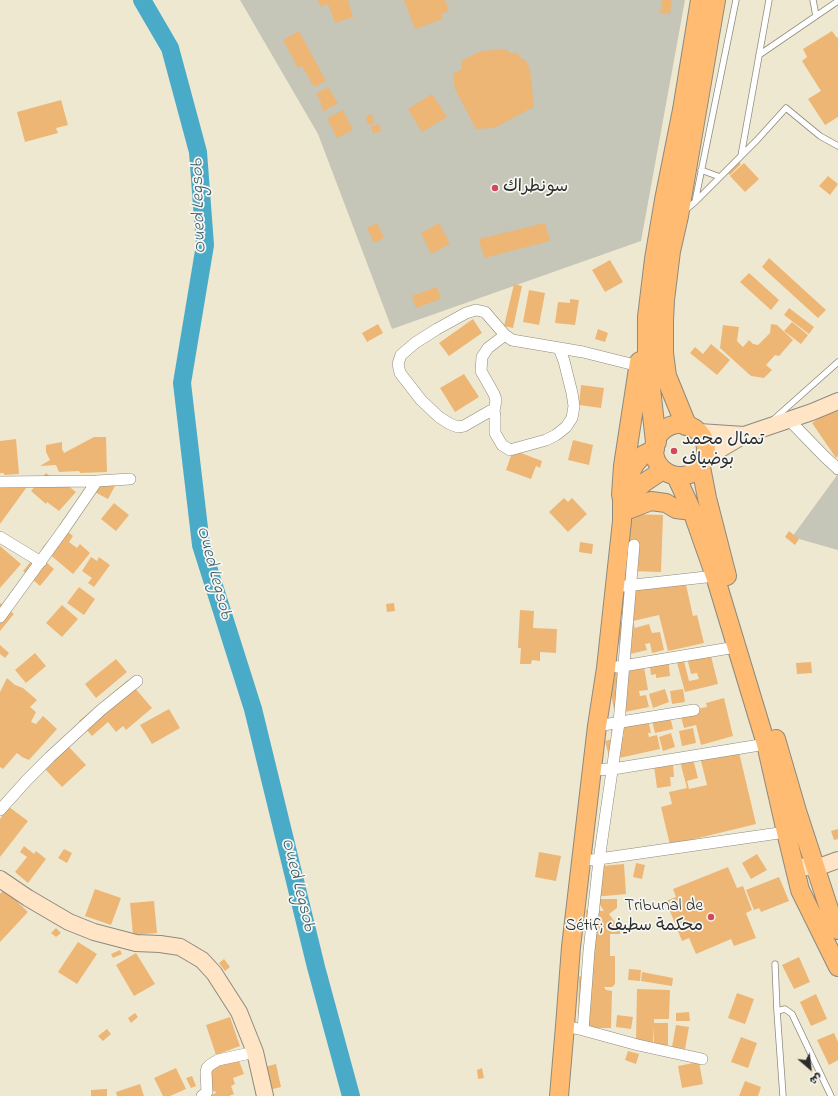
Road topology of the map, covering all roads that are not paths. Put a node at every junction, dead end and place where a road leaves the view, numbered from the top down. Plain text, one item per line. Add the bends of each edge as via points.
1 (700, 0) edge
2 (715, 0) edge
3 (736, 0) edge
4 (769, 0) edge
5 (813, 0) edge
6 (838, 1) edge
7 (816, 16) junction
8 (760, 55) junction
9 (838, 146) edge
10 (741, 156) junction
11 (701, 170) junction
12 (720, 177) junction
13 (695, 202) junction
14 (678, 216) junction
15 (648, 317) junction
16 (505, 335) junction
17 (559, 348) junction
18 (838, 362) edge
19 (639, 366) junction
20 (838, 401) edge
21 (494, 411) junction
22 (789, 420) junction
23 (693, 429) junction
24 (763, 429) junction
25 (744, 435) junction
26 (655, 445) junction
27 (702, 464) junction
28 (838, 469) edge
29 (670, 473) junction
30 (130, 479) dead end
31 (96, 481) junction
32 (0, 482) edge
33 (623, 509) junction
34 (692, 511) junction
35 (0, 537) edge
36 (634, 545) dead end
37 (41, 562) junction
38 (715, 576) junction
39 (623, 586) junction
40 (0, 617) edge
41 (736, 647) junction
42 (615, 668) junction
43 (137, 681) dead end
44 (694, 710) dead end
45 (619, 723) junction
46 (596, 726) junction
47 (766, 744) junction
48 (613, 769) junction
49 (591, 770) junction
50 (0, 810) edge
51 (786, 832) junction
52 (580, 860) junction
53 (599, 860) junction
54 (838, 860) edge
55 (794, 866) junction
56 (816, 868) junction
57 (0, 879) edge
58 (838, 930) edge
59 (571, 947) junction
60 (589, 951) junction
61 (775, 964) dead end
62 (838, 967) edge
63 (777, 1011) junction
64 (574, 1028) junction
65 (255, 1052) junction
66 (702, 1059) dead end
67 (202, 1096) edge
68 (265, 1096) edge
69 (559, 1096) edge
70 (783, 1096) edge
71 (831, 1096) edge

1 - 15 highway via 683,110 663,207
2 - 14 highway
3 - 11 lane
4 - 8 lane
5 - 7 lane
6 - 7 lane
7 - 8 lane
8 - 10 lane
9 - 10 lane via 820,136 786,108
10 - 12 lane
11 - 12 lane
11 - 13 lane
12 - 13 lane
13 - 14 lane
14 - 23 highway via 670,251 664,300 664,353 666,376
15 - 19 highway
15 - 26 highway via 648,370
16 - 17 street via 512,340
16 - 21 street via 488,348 482,357 481,371 496,400
16 - 21 street via 485,312 476,310 437,329 404,351 398,364 400,373 421,400 450,424 464,426
17 - 19 street
17 - 21 street via 569,378 574,406 572,418 566,427 546,440 510,450 502,445 495,432
18 - 24 lane
19 - 33 highway via 624,466
20 - 22 main road
22 - 24 main road
22 - 28 street
23 - 25 main road
23 - 26 main road via 671,426 660,435
23 - 27 main road via 704,439 706,446
24 - 25 main road
25 - 27 main road via 717,451
26 - 29 main road via 658,464
26 - 33 main road via 635,464 629,476
27 - 29 main road via 690,474
27 - 56 main road via 719,548 742,630
29 - 33 main road via 645,482 631,494
29 - 34 main road
30 - 31 street
31 - 32 street
31 - 37 street
33 - 34 main road via 651,501
33 - 39 main road
34 - 38 main road
35 - 37 street
36 - 39 street
37 - 40 street
38 - 39 street
38 - 41 main road
39 - 42 main road
41 - 42 street
41 - 47 main road
42 - 45 street
42 - 46 main road
43 - 50 street via 50,757
44 - 45 street
45 - 46 street
45 - 48 street
46 - 49 main road
47 - 48 street
47 - 51 main road
48 - 49 street
48 - 53 street
49 - 52 main road
51 - 53 street
51 - 55 main road
52 - 53 street
52 - 59 main road
53 - 60 street
54 - 56 main road
55 - 56 main road
55 - 62 main road via 800,890
56 - 58 main road
57 - 65 main road via 69,922 94,932 136,943 180,947 202,960 214,973 239,1012
59 - 60 street
59 - 64 main road
60 - 64 street
61 - 63 lane
63 - 70 lane
63 - 71 lane via 785,1009 792,1014
64 - 66 street
64 - 69 main road
65 - 67 street via 218,1060 210,1065 206,1072 207,1092
65 - 68 main road

